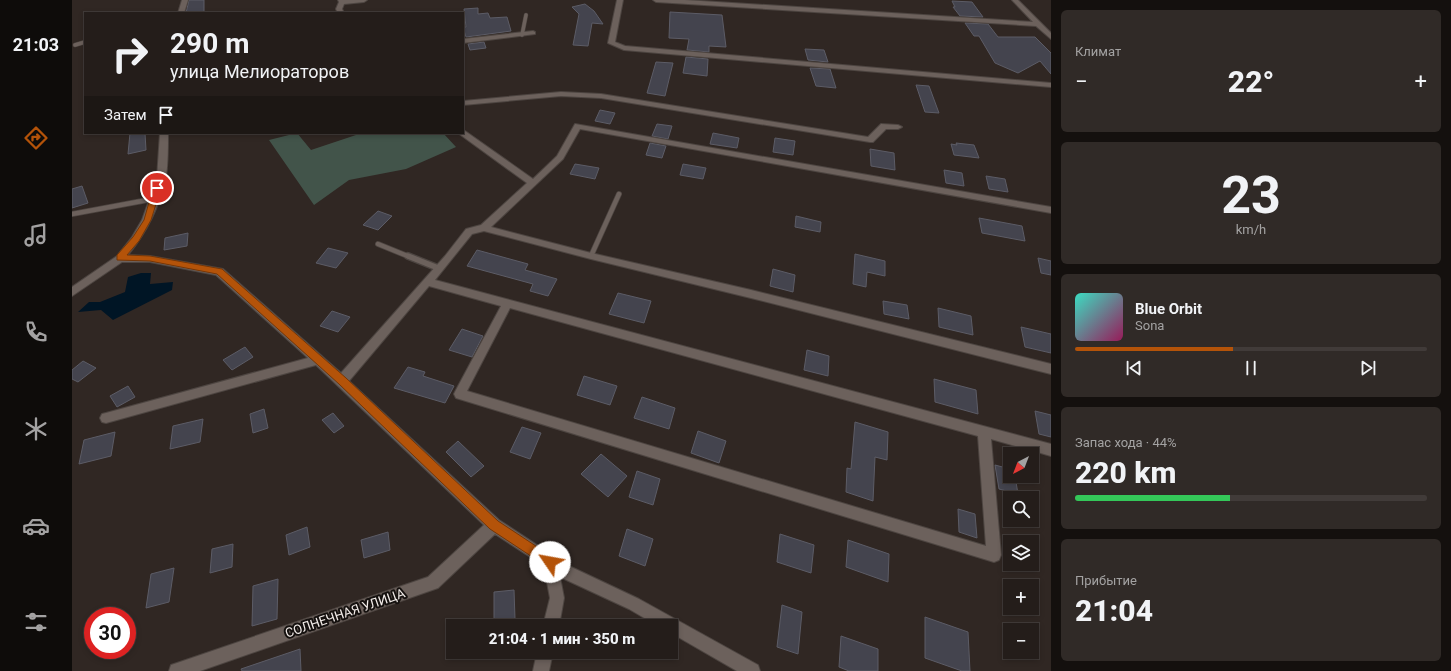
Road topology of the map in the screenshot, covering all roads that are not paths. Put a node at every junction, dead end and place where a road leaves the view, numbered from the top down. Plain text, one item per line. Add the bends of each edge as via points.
1 (186, 0) edge
2 (364, 0) edge
3 (620, 0) edge
4 (656, 0) edge
5 (1009, 0) edge
6 (1016, 0) edge
7 (342, 1) edge
8 (181, 12) edge
9 (340, 12) edge
10 (526, 15) dead end
11 (1039, 24) junction
12 (533, 34) dead end
13 (522, 35) junction
14 (1051, 37) edge
15 (84, 42) edge
16 (464, 42) edge
17 (76, 45) dead end
18 (1051, 85) edge
19 (464, 102) edge
20 (898, 128) dead end
21 (164, 134) edge
22 (463, 134) edge
23 (533, 182) junction
24 (619, 194) dead end
25 (153, 199) junction
26 (1051, 210) edge
27 (72, 214) edge
28 (484, 228) junction
29 (378, 244) dead end
30 (591, 256) junction
31 (120, 258) junction
32 (438, 268) junction
33 (427, 282) junction
34 (72, 292) edge
35 (507, 304) junction
36 (318, 360) junction
37 (1051, 369) edge
38 (342, 381) junction
39 (106, 418) dead end
40 (984, 431) junction
41 (1051, 450) edge
42 (494, 525) junction
43 (550, 562) junction
44 (552, 619) edge
45 (544, 659) edge
46 (177, 671) edge
47 (541, 671) edge
48 (752, 671) edge

1 - 8 street
2 - 7 street
3 - 18 street via 611,42 624,48
4 - 11 street
5 - 6 street
6 - 11 street
7 - 9 street
10 - 13 lane
11 - 14 street
12 - 13 street
13 - 16 street
15 - 17 lane
19 - 20 street via 561,94 595,95 870,140 884,126
21 - 25 street via 161,178
22 - 23 street
23 - 26 street via 560,157 578,126
23 - 28 street
24 - 30 lane
25 - 27 lane
25 - 31 street via 147,220 136,239
28 - 30 street
28 - 32 street via 469,231
29 - 32 lane
30 - 37 street
31 - 34 street
31 - 36 street via 150,259 220,272
32 - 33 street
33 - 35 street
33 - 38 street
35 - 40 street
35 - 40 street via 460,394 994,555
36 - 38 street
36 - 39 street
38 - 42 street
40 - 41 street
42 - 43 street
42 - 46 street, СОЛНЕЧНАЯ УЛИЦА via 432,584
43 - 44 street via 557,598
43 - 48 street via 634,604
45 - 47 street

